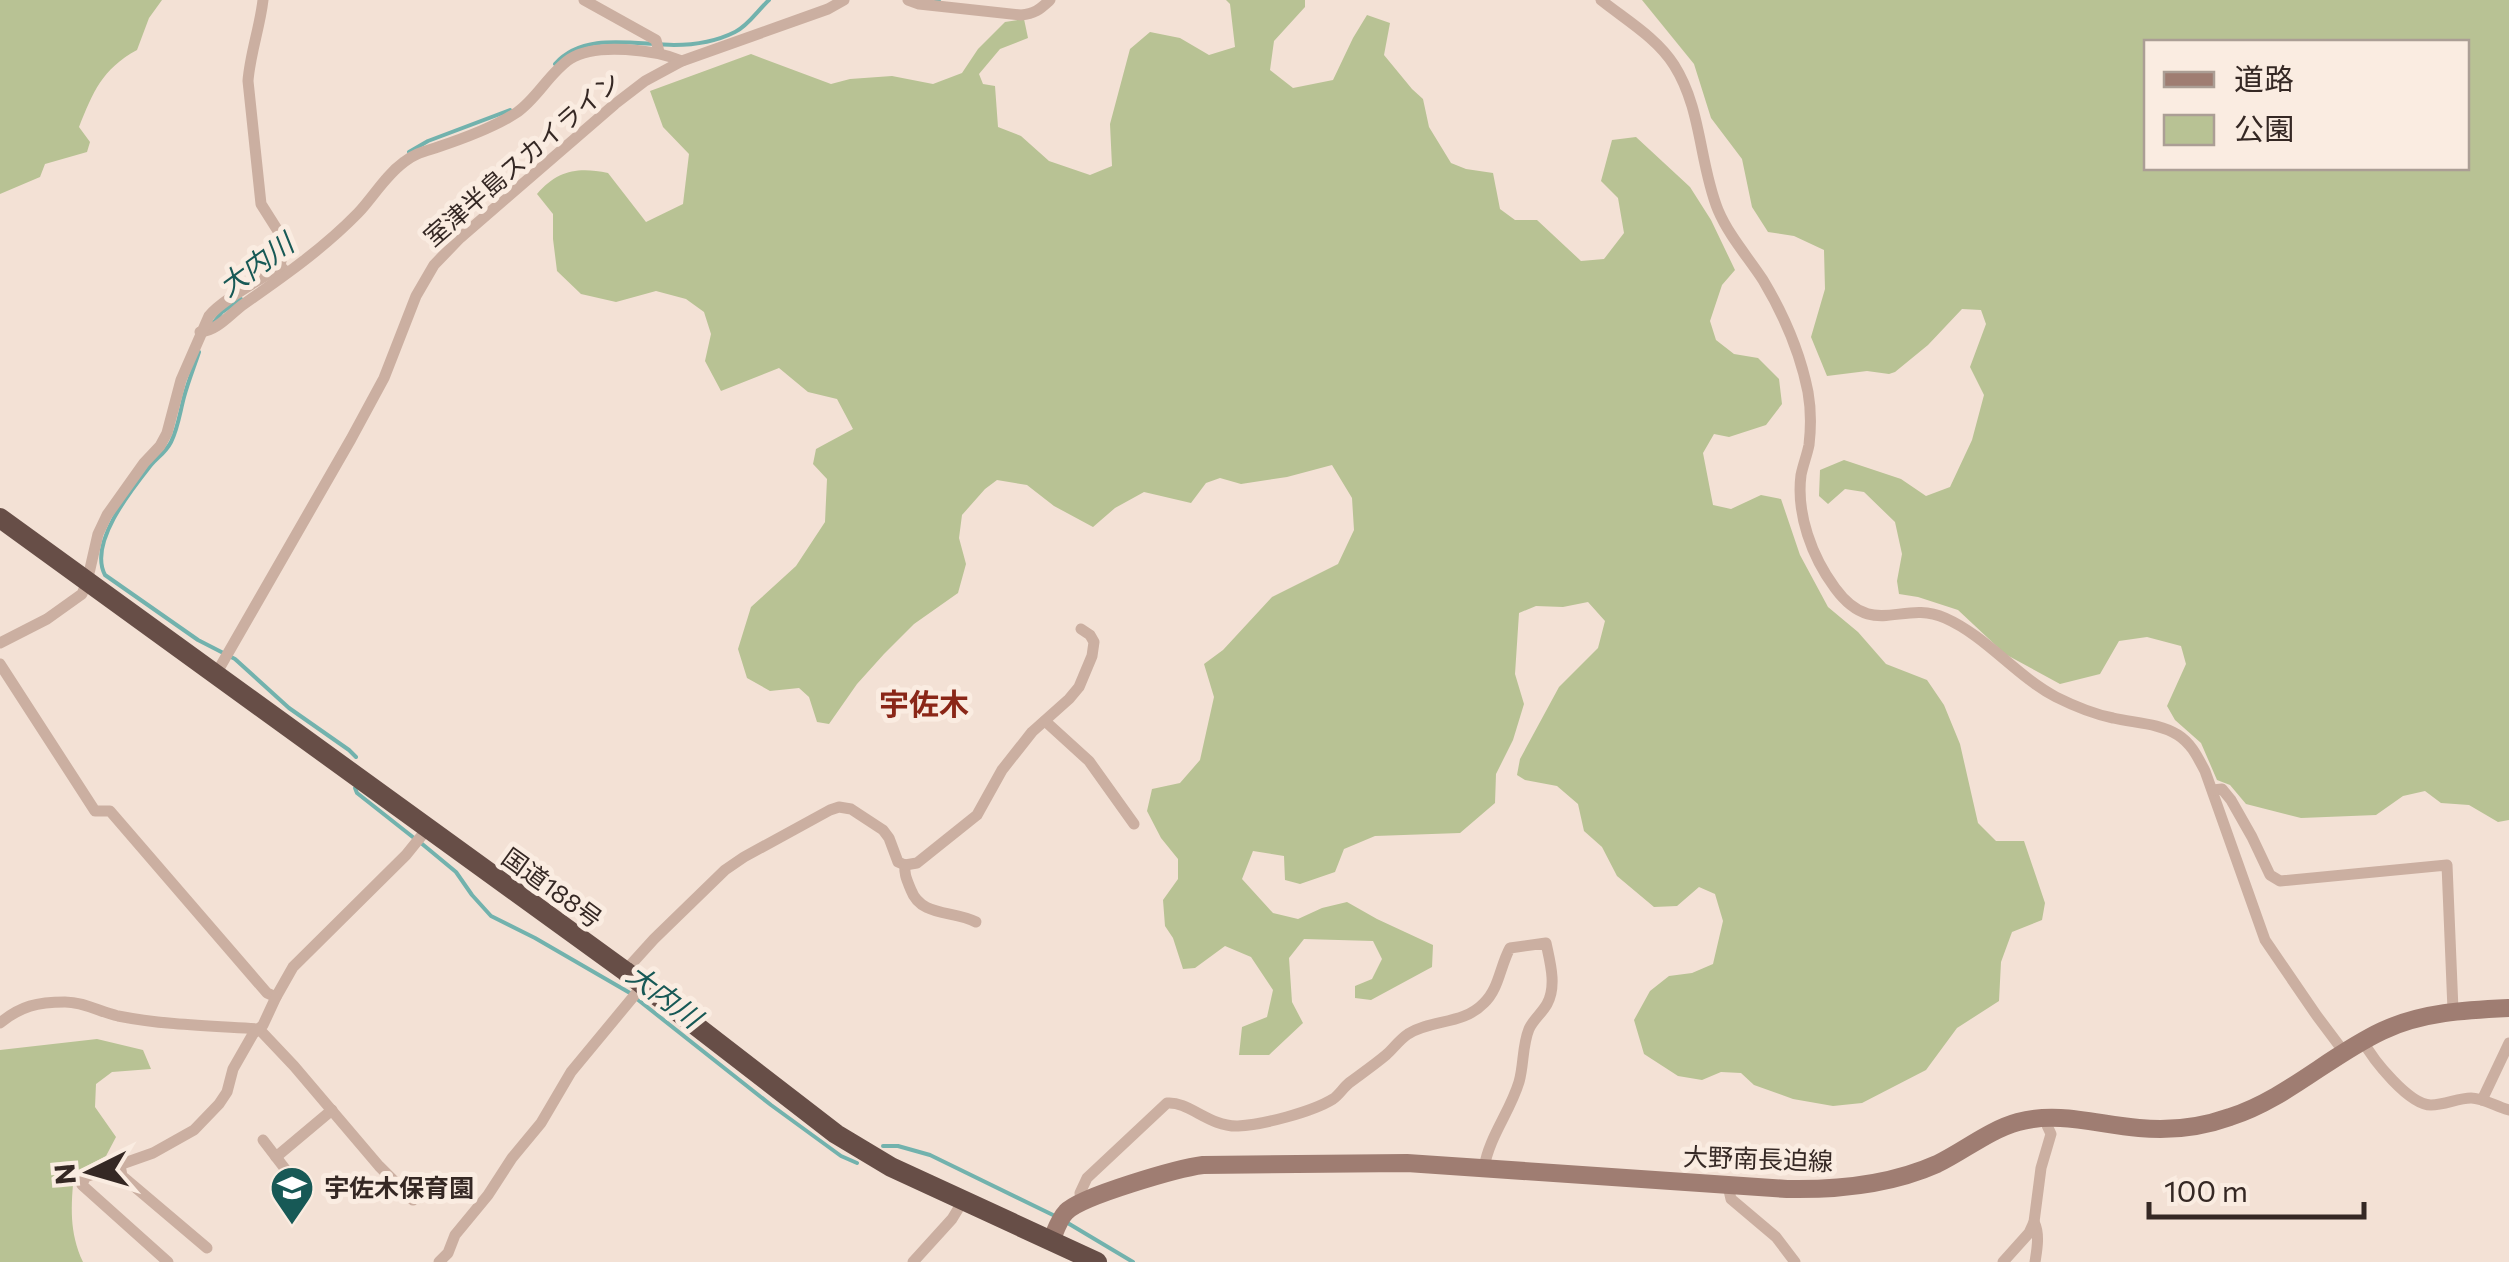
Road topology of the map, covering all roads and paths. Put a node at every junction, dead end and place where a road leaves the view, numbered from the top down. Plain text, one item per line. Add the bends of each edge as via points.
1 (263, 0) edge
2 (584, 0) edge
3 (844, 0) edge
4 (908, 0) edge
5 (1050, 0) edge
6 (1601, 0) edge
7 (659, 48) junction
8 (682, 61) junction
9 (284, 270) junction
10 (0, 518) edge
11 (87, 582) junction
12 (1081, 629) dead end
13 (0, 642) edge
14 (0, 664) edge
15 (216, 674) junction
16 (1045, 721) junction
17 (2212, 790) junction
18 (1134, 824) dead end
19 (428, 829) junction
20 (905, 865) junction
21 (976, 922) dead end
22 (625, 971) junction
23 (643, 985) junction
24 (276, 997) junction
25 (2509, 1008) edge
26 (2453, 1010) junction
27 (0, 1023) edge
28 (258, 1029) junction
29 (2363, 1041) junction
30 (2509, 1043) edge
31 (2344, 1052) junction
32 (2482, 1100) junction
33 (332, 1110) junction
34 (2509, 1110) edge
35 (2044, 1119) junction
36 (263, 1140) dead end
37 (276, 1157) junction
38 (120, 1165) junction
39 (1484, 1168) junction
40 (1728, 1186) junction
41 (308, 1190) dead end
42 (414, 1200) dead end
43 (963, 1200) junction
44 (1063, 1221) junction
45 (2034, 1222) junction
46 (207, 1248) dead end
47 (447, 1259) edge
48 (168, 1262) edge
49 (913, 1262) edge
50 (1097, 1262) edge
51 (1795, 1262) edge
52 (2003, 1262) edge
53 (2035, 1262) edge

1 - 9 street via 248,81 261,204 284,242
2 - 7 street
3 - 8 street, 室津半島スカイライン
4 - 5 street via 1021,15
6 - 17 street via 1675,66 1699,129 1717,208 1789,330 1809,396 1800,497 1810,543 1834,586 1862,613 1932,613 1950,620 2059,698 2181,736
7 - 8 street
7 - 9 street via 602,50 570,59 512,116 408,158 338,232
8 - 15 street, 室津半島スカイライン via 615,104 434,265 351,440
9 - 11 street via 212,331 200,332 167,433 107,515
10 - 11 highway, 国道188号
11 - 13 street via 82,594 47,619
11 - 15 highway, 国道188号
12 - 16 street via 1094,642 1092,656 1079,687
14 - 24 street via 95,812 110,811
15 - 19 highway, 国道188号
16 - 18 street via 1089,761
16 - 20 street via 1002,770 977,815 917,863
17 - 26 street via 2222,789 2231,800 2270,875 2280,881 2446,864
17 - 31 street via 2265,940
19 - 22 highway, 国道188号
19 - 24 street via 310,948
20 - 21 street via 919,904
20 - 22 street via 883,830 850,809 830,810 726,870
22 - 23 highway, 国道188号
23 - 43 highway, 国道188号 via 836,1134
23 - 47 street via 571,1072 542,1123 455,1235
24 - 28 street
25 - 26 main road, 大野南長迫線
26 - 29 main road, 大野南長迫線
27 - 28 street via 28,1005 66,1002 119,1016
28 - 33 street
28 - 38 street via 227,1092 194,1130
29 - 31 main road, 大野南長迫線
29 - 32 street via 2392,1080 2421,1103
30 - 32 street
31 - 35 main road, 大野南長迫線 via 2265,1104 2200,1125 2141,1128
32 - 34 street
33 - 37 street
33 - 42 street
35 - 40 main road, 大野南長迫線 via 2018,1122 1936,1164 1859,1186
35 - 45 street via 2051,1134
36 - 37 street
37 - 41 street
38 - 46 street via 122,1176
38 - 48 street via 82,1185
39 - 40 main road, 大野南長迫線
39 - 44 main road, 大野南長迫線 via 1203,1165 1180,1168
39 - 44 street via 1519,1081 1529,1029 1552,989 1546,943 1510,948 1486,1002 1464,1018 1404,1036 1335,1098 1235,1126 1167,1103 1088,1178
40 - 51 street via 1732,1199
43 - 44 highway, 国道188号
43 - 49 street
44 - 50 highway, 国道188号
45 - 52 street
45 - 53 street

